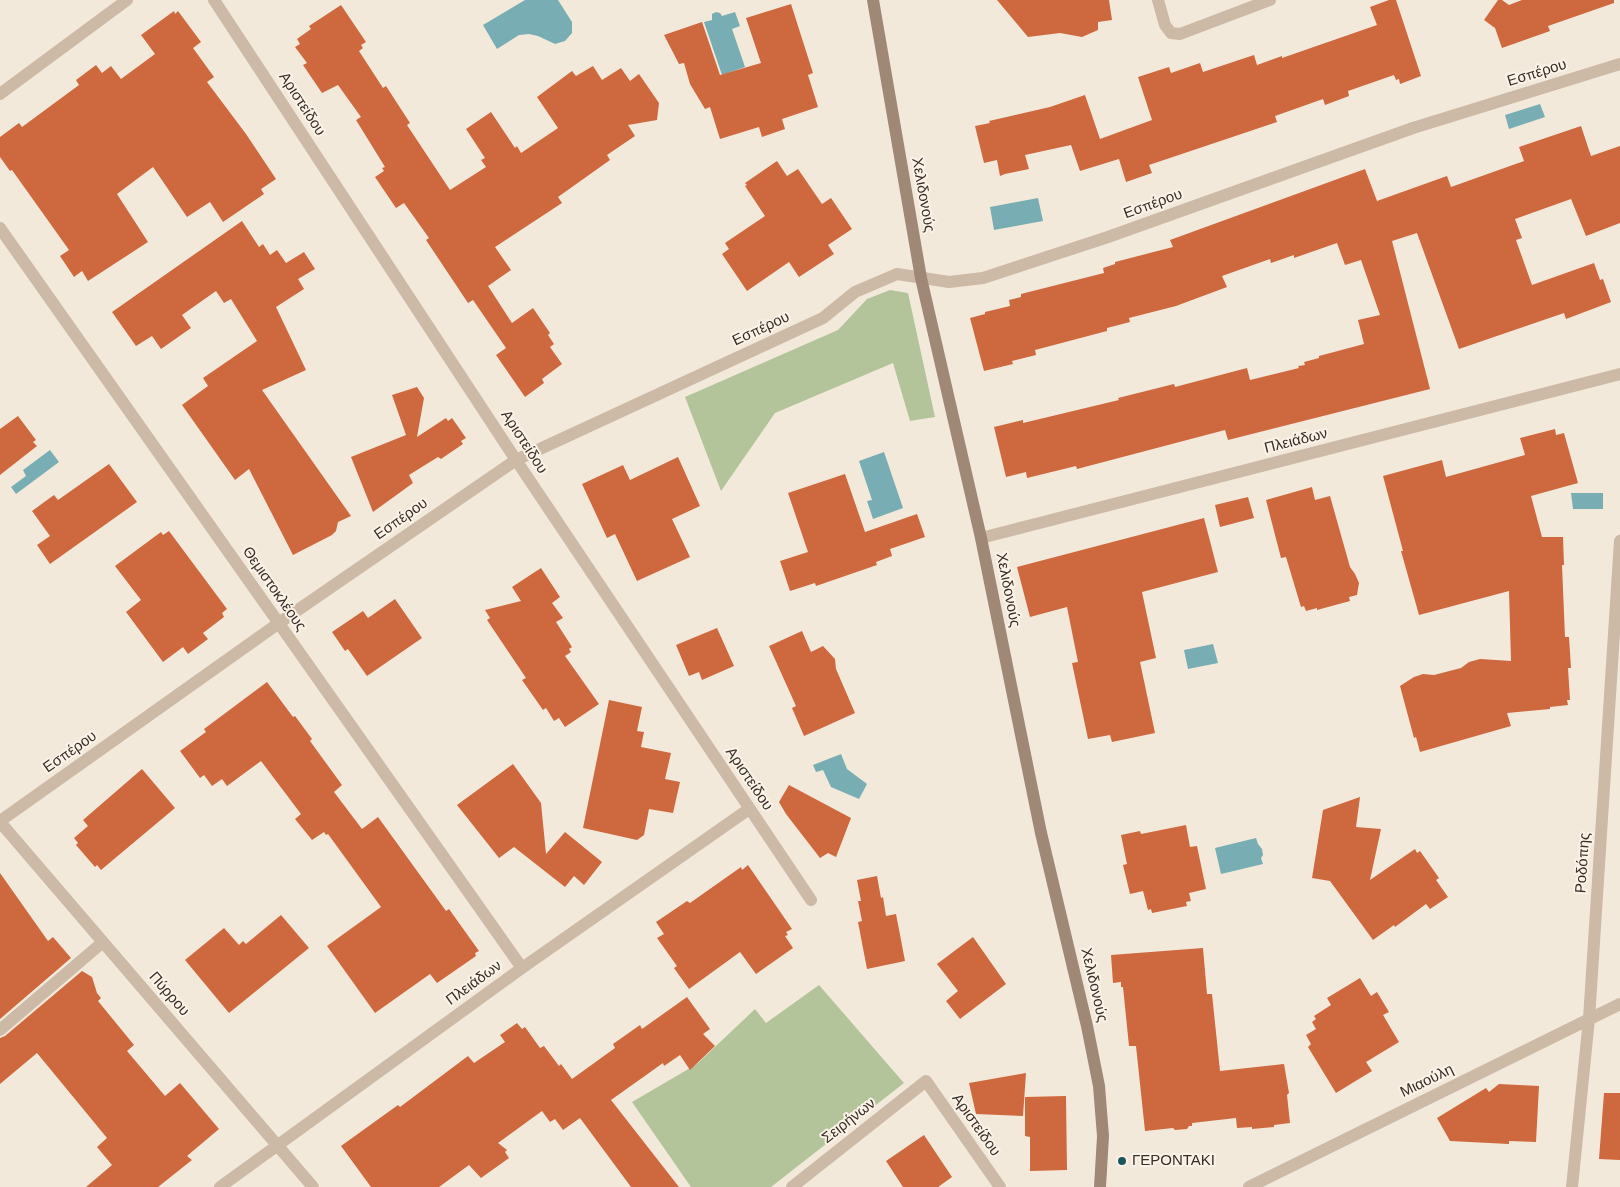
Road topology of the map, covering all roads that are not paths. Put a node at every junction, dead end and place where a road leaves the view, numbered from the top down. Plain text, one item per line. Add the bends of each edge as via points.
1 (126, 0) edge
2 (214, 0) edge
3 (874, 0) edge
4 (1158, 0) edge
5 (1270, 0) edge
6 (1620, 64) edge
7 (0, 94) edge
8 (0, 228) edge
9 (921, 278) junction
10 (1620, 374) edge
11 (516, 460) junction
12 (981, 538) junction
13 (1620, 540) edge
14 (279, 623) junction
15 (749, 809) junction
16 (0, 821) edge
17 (811, 900) dead end
18 (103, 942) junction
19 (522, 968) junction
20 (1620, 1004) edge
21 (1590, 1019) junction
22 (0, 1030) edge
23 (926, 1081) joint
24 (277, 1146) junction
25 (220, 1187) edge
26 (313, 1187) edge
27 (792, 1187) edge
28 (1000, 1187) edge
29 (1100, 1187) edge
30 (1249, 1187) edge
31 (1572, 1187) edge

1 - 7 street
2 - 11 street, Αριστείδου
3 - 9 street, Χελιδονούς
4 - 5 street via 1165,25 1171,33 1180,34
6 - 9 street, Εσπέρου via 1413,128 983,278 949,282
8 - 14 street, Θεμιστοκλέους
9 - 11 street, Εσπέρου via 897,274 855,292 823,318
9 - 12 street, Χελιδονούς
10 - 12 street, Πλειάδων
11 - 14 street, Εσπέρου
11 - 15 street, Αριστείδου
12 - 29 street, Χελιδονούς via 1041,833 1099,1086 1103,1136
13 - 21 street, Ροδόπης
14 - 16 street, Εσπέρου
14 - 19 street, Θεμιστοκλέους
15 - 17 street, Αριστείδου
15 - 19 street, Πλειάδων
16 - 18 street, Πύρρου
18 - 22 street
18 - 24 street, Πύρρου
19 - 24 street, Πλειάδων
20 - 21 street, Μιαούλη
21 - 30 street, Μιαούλη
21 - 31 street, Ροδόπης
23 - 27 street, Σειρήνων
23 - 28 street, Αριστείδου
24 - 25 street, Πλειάδων
24 - 26 street, Πύρρου

